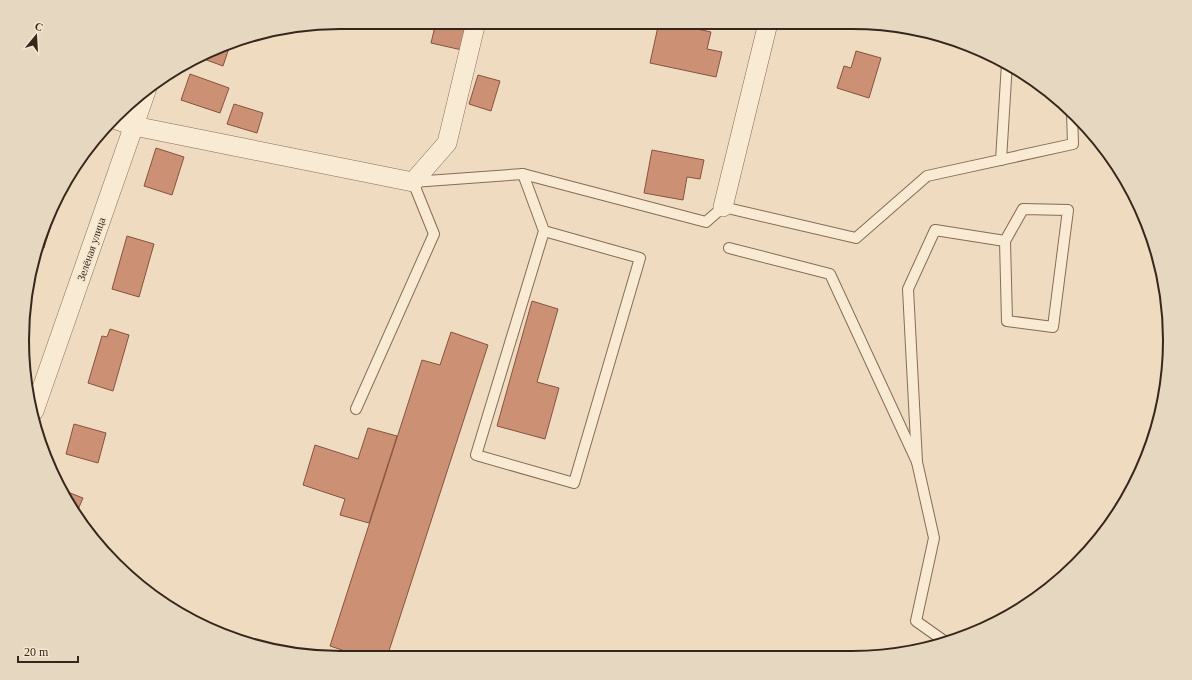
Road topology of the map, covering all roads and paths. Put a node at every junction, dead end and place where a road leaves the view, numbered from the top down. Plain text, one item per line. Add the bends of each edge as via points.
1 (474, 29) edge
2 (766, 29) edge
3 (1007, 70) edge
4 (143, 99) edge
5 (1072, 120) edge
6 (119, 121) edge
7 (134, 126) junction
8 (1001, 160) junction
9 (523, 174) junction
10 (413, 182) junction
11 (723, 207) junction
12 (544, 231) junction
13 (1005, 241) junction
14 (729, 248) dead end
15 (36, 405) edge
16 (356, 409) dead end
17 (917, 462) junction
18 (940, 638) edge

1 - 10 street via 447,143
2 - 11 street
3 - 8 lane
4 - 7 street, Зелёная улица
5 - 8 lane via 1073,144
6 - 7 street
7 - 10 street
7 - 15 street, Зелёная улица
8 - 11 lane via 927,176 856,238
9 - 10 lane
9 - 11 lane via 706,222
9 - 12 lane
10 - 16 lane via 434,234
12 - 12 lane via 476,455 574,483 640,258
13 - 13 lane via 1023,209 1068,210 1053,327 1007,321
13 - 17 lane via 935,230 908,288
14 - 17 lane via 830,274
17 - 18 lane via 934,538 916,621

